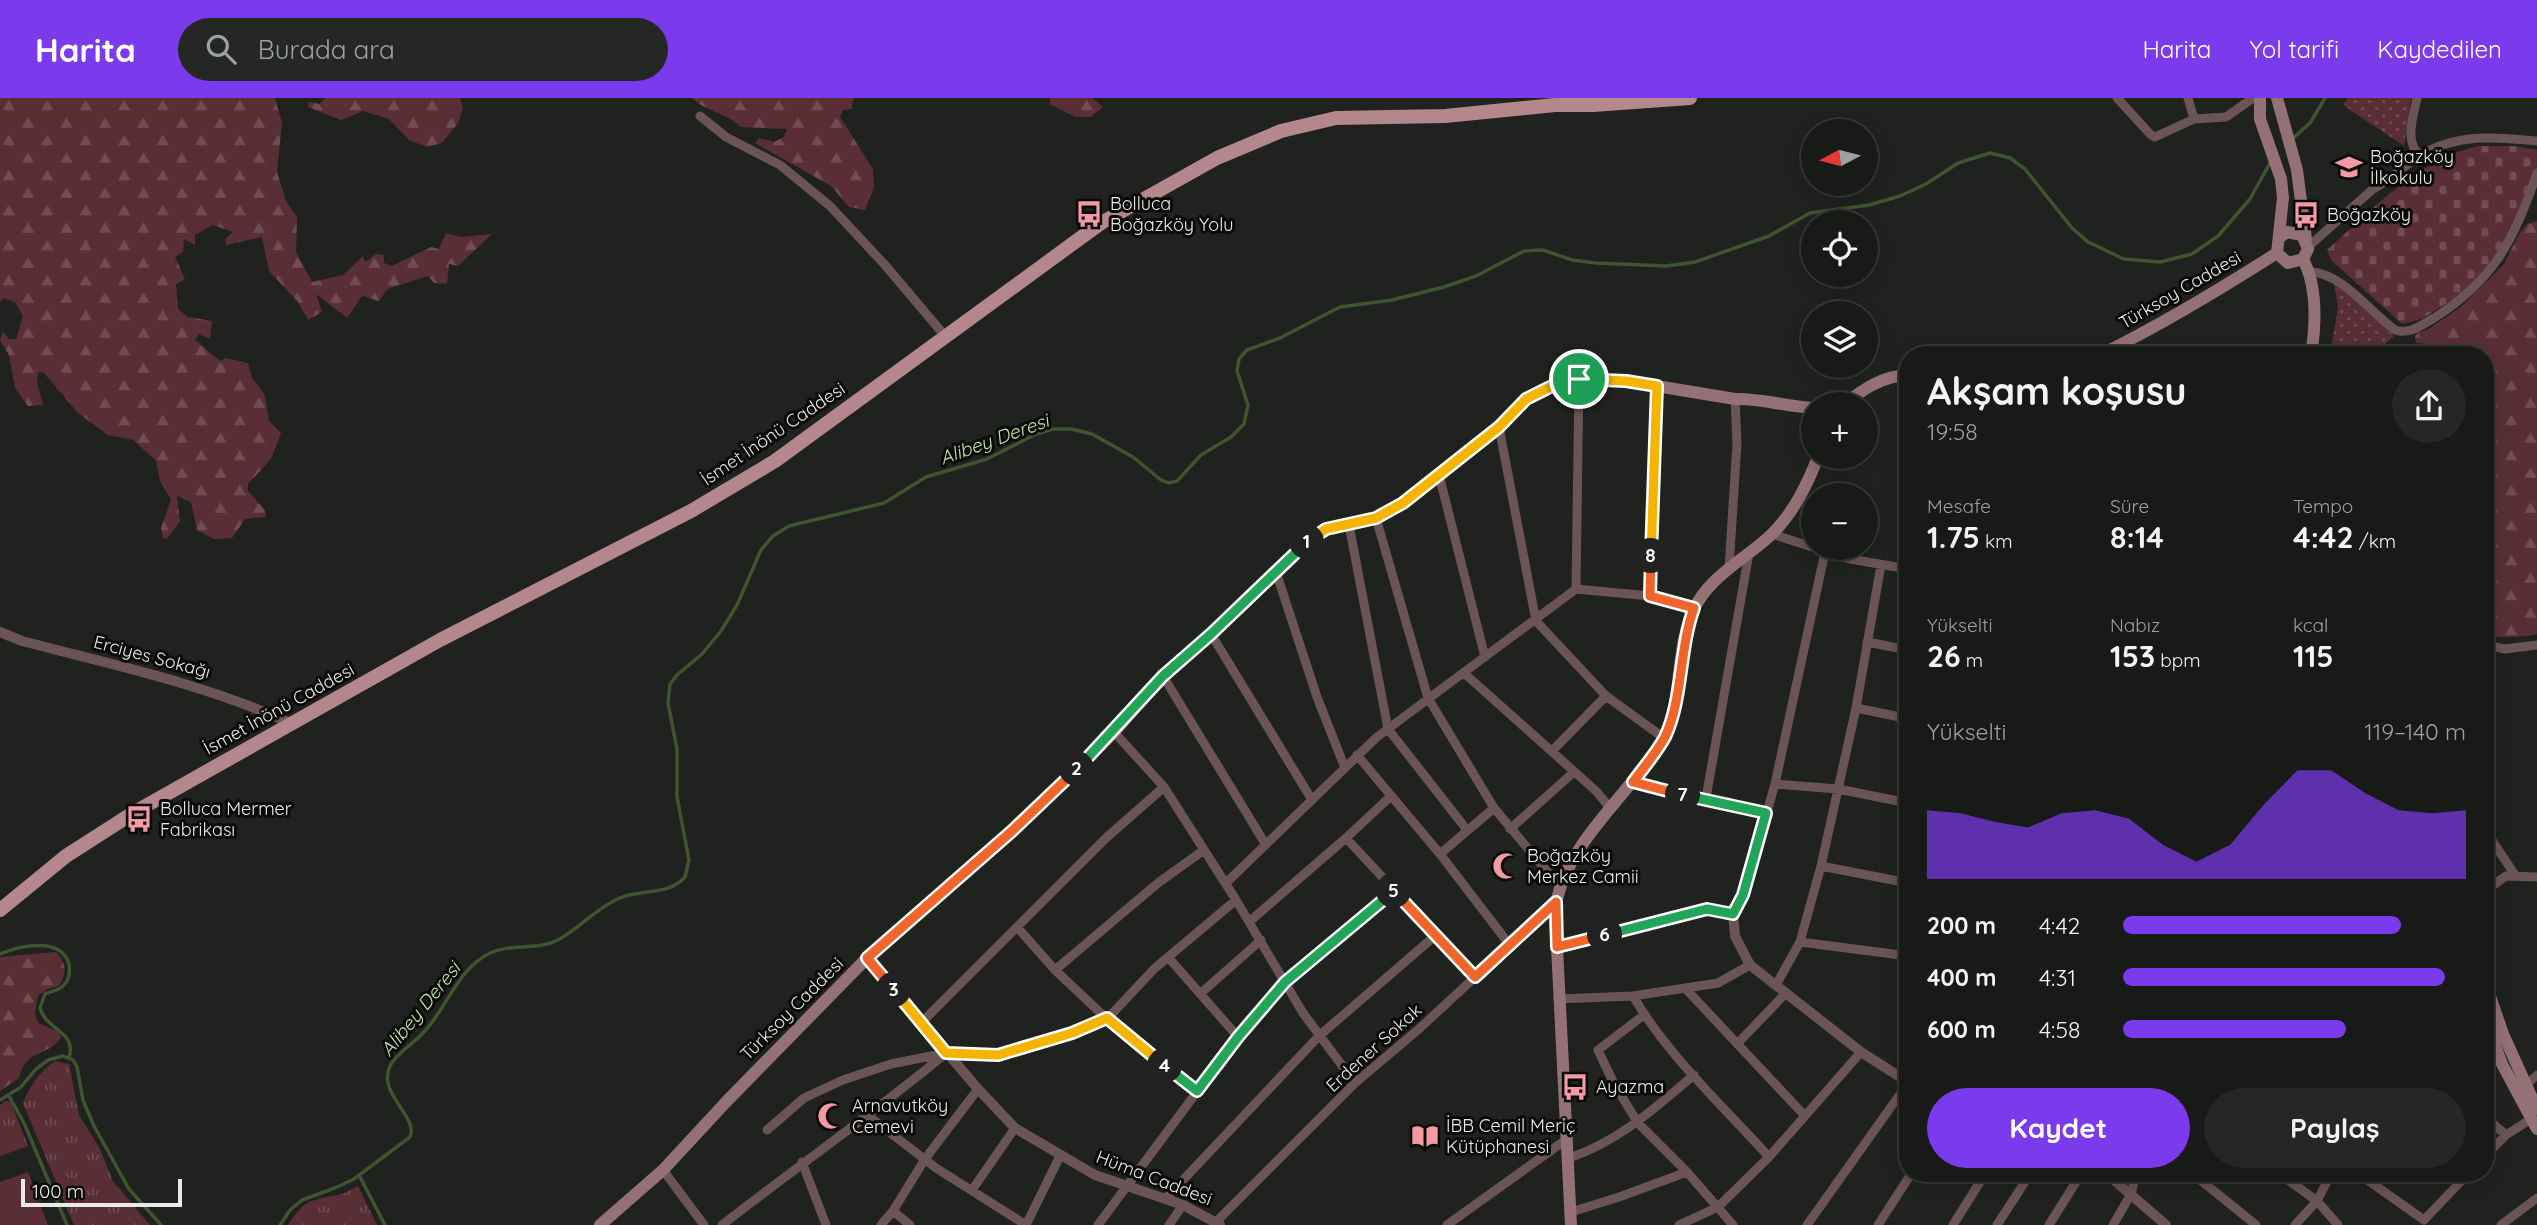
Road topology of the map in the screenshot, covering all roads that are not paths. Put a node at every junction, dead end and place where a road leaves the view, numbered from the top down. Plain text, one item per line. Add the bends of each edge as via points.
1 (1582, 98) edge
2 (1690, 98) edge
3 (2117, 98) edge
4 (2188, 98) edge
5 (2253, 98) edge
6 (2260, 98) edge
7 (2277, 98) edge
8 (2417, 98) edge
9 (1555, 105) junction
10 (700, 116) dead end
11 (2194, 119) junction
12 (2537, 141) edge
13 (2420, 156) junction
14 (2537, 173) edge
15 (2279, 238) junction
16 (2306, 248) junction
17 (2277, 253) junction
18 (2310, 272) junction
19 (944, 336) junction
20 (2118, 346) edge
21 (2312, 346) edge
22 (1899, 377) edge
23 (1579, 379) junction
24 (1657, 386) junction
25 (1860, 392) edge
26 (1735, 399) junction
27 (1801, 407) edge
28 (1499, 427) junction
29 (1813, 469) edge
30 (1439, 475) junction
31 (1376, 518) junction
32 (1349, 525) junction
33 (1772, 534) junction
34 (1801, 544) edge
35 (1749, 553) junction
36 (1823, 560) edge
37 (1859, 560) edge
38 (1881, 565) junction
39 (1729, 568) junction
40 (1899, 568) edge
41 (1276, 572) junction
42 (1576, 589) junction
43 (1650, 596) junction
44 (1694, 608) junction
45 (1536, 621) junction
46 (0, 632) edge
47 (1211, 634) junction
48 (1867, 642) junction
49 (2537, 645) edge
50 (2494, 647) edge
51 (1899, 648) edge
52 (1485, 657) junction
53 (1464, 673) junction
54 (1163, 676) junction
55 (1606, 696) junction
56 (1427, 698) junction
57 (1856, 708) junction
58 (1899, 717) edge
59 (292, 724) junction
60 (1388, 729) junction
61 (1114, 732) junction
62 (1664, 738) junction
63 (1552, 751) junction
64 (1357, 755) junction
65 (1345, 768) junction
66 (1574, 772) junction
67 (1633, 782) junction
68 (1775, 784) junction
69 (1164, 786) junction
70 (1838, 789) junction
71 (1391, 796) junction
72 (1706, 798) junction
73 (1312, 800) junction
74 (1899, 801) edge
75 (1494, 808) junction
76 (1611, 809) junction
77 (1766, 813) junction
78 (1510, 829) junction
79 (1467, 830) junction
80 (1346, 838) junction
81 (2494, 844) edge
82 (1266, 845) junction
83 (1204, 850) junction
84 (1440, 854) junction
85 (1821, 866) junction
86 (2515, 875) junction
87 (2537, 877) edge
88 (1899, 881) edge
89 (1226, 883) junction
90 (2494, 885) edge
91 (1560, 887) junction
92 (1393, 890) junction
93 (1236, 900) junction
94 (1556, 902) junction
95 (0, 910) edge
96 (1733, 914) junction
97 (1250, 921) junction
98 (1017, 927) junction
99 (1436, 935) junction
100 (1261, 940) junction
101 (1800, 942) junction
102 (1509, 944) junction
103 (1557, 947) junction
104 (1899, 955) edge
105 (1168, 957) junction
106 (867, 958) junction
107 (1750, 965) junction
108 (1055, 970) junction
109 (1475, 977) junction
110 (1285, 982) junction
111 (1776, 985) junction
112 (1685, 988) junction
113 (1786, 993) junction
114 (1200, 994) junction
115 (1633, 996) junction
116 (1558, 999) junction
117 (2494, 1008) edge
118 (1644, 1015) junction
119 (1107, 1018) junction
120 (921, 1023) junction
121 (1319, 1036) junction
122 (1238, 1037) junction
123 (1737, 1044) junction
124 (2494, 1050) edge
125 (1861, 1052) junction
126 (946, 1053) junction
127 (2537, 1074) edge
128 (1694, 1075) junction
129 (1899, 1076) edge
130 (1355, 1083) junction
131 (2525, 1086) junction
132 (978, 1089) junction
133 (1197, 1091) junction
134 (1899, 1095) edge
135 (866, 1115) junction
136 (1805, 1115) junction
137 (2535, 1119) edge
138 (1638, 1123) junction
139 (2494, 1125) edge
140 (1015, 1128) junction
141 (767, 1130) dead end
142 (2506, 1135) junction
143 (1567, 1139) junction
144 (2494, 1147) edge
145 (1060, 1156) junction
146 (1769, 1157) junction
147 (1569, 1158) junction
148 (925, 1159) junction
149 (802, 1162) junction
150 (663, 1170) junction
151 (1687, 1172) junction
152 (1906, 1182) edge
153 (1980, 1182) edge
154 (2025, 1182) edge
155 (2076, 1182) edge
156 (2117, 1182) edge
157 (2134, 1182) edge
158 (2203, 1182) edge
159 (2291, 1182) edge
160 (2327, 1182) edge
161 (2370, 1182) edge
162 (2461, 1182) edge
163 (1126, 1187) junction
164 (972, 1190) junction
165 (2131, 1194) junction
166 (1166, 1198) junction
167 (2537, 1198) edge
168 (2317, 1201) junction
169 (1183, 1205) junction
170 (1718, 1207) junction
171 (893, 1211) junction
172 (1571, 1219) edge
173 (1218, 1223) edge
174 (2424, 1223) edge
175 (600, 1225) edge
176 (704, 1225) edge
177 (722, 1225) edge
178 (826, 1225) edge
179 (881, 1225) edge
180 (910, 1225) edge
181 (1026, 1225) edge
182 (1098, 1225) edge
183 (1169, 1225) edge
184 (1447, 1225) edge
185 (1679, 1225) edge
186 (1733, 1225) edge
187 (1807, 1225) edge
188 (1878, 1225) edge
189 (1953, 1225) edge
190 (1997, 1225) edge
191 (2049, 1225) edge
192 (2113, 1225) edge
193 (2166, 1225) edge
194 (2256, 1225) edge
195 (2295, 1225) edge
196 (2338, 1225) edge
197 (2501, 1225) edge

1 - 9 main road
2 - 9 main road
3 - 11 street via 2155,137
4 - 11 street
5 - 11 street via 2226,117
6 - 15 main road via 2263,132 2281,178
7 - 16 main road via 2297,170
8 - 13 street via 2410,142
9 - 19 main road, İsmet İnönü Caddesi via 1445,116 1336,118 1281,131 1217,158 1101,223
10 - 19 street via 726,137 780,165 830,206
12 - 13 street via 2459,139
13 - 16 street via 2372,189
14 - 18 street via 2497,263 2462,299 2421,326 2395,330 2341,283 2322,272
15 - 16 main road via 2293,231 2302,235
15 - 17 main road
16 - 17 main road via 2299,262 2283,261
16 - 18 main road
17 - 20 main road, Türksoy Caddesi
18 - 21 main road via 2315,312
19 - 59 main road, İsmet İnönü Caddesi via 740,483 440,640
22 - 25 main road
23 - 24 main road, Türksoy Caddesi
23 - 28 main road, Türksoy Caddesi via 1544,388
23 - 42 street
24 - 26 main road, Türksoy Caddesi
24 - 43 street
26 - 27 main road, Türksoy Caddesi
26 - 39 street via 1737,443
28 - 30 main road, Türksoy Caddesi
28 - 45 street
29 - 33 main road via 1799,499
30 - 31 main road, Türksoy Caddesi
30 - 52 street
31 - 32 main road, Türksoy Caddesi
31 - 56 street
32 - 41 main road, Türksoy Caddesi via 1315,536
32 - 60 street
33 - 34 street
33 - 35 main road
35 - 39 main road
35 - 72 street
36 - 68 street
37 - 38 street
38 - 40 street
38 - 48 street
39 - 44 main road
41 - 47 main road, Türksoy Caddesi
41 - 65 street
42 - 43 street
42 - 45 street
43 - 44 street
44 - 62 main road
45 - 52 street
45 - 55 street
46 - 59 street, Erciyes Sokağı via 201,687
47 - 54 main road, Türksoy Caddesi
47 - 73 street
48 - 51 street
48 - 57 street
49 - 50 street
52 - 53 street
53 - 56 street
53 - 63 street
54 - 61 main road, Türksoy Caddesi
54 - 82 street
55 - 62 street
55 - 63 street
56 - 60 street
56 - 75 street
57 - 58 street
57 - 70 street
59 - 95 main road, İsmet İnönü Caddesi via 96,836
60 - 64 street
60 - 79 street
61 - 69 street
61 - 106 main road, Türksoy Caddesi via 1012,831
62 - 67 main road
63 - 66 street
64 - 65 street
64 - 71 street
65 - 73 street
66 - 76 street
66 - 78 street
67 - 72 street
67 - 76 main road
68 - 70 street
68 - 77 street
69 - 83 street
69 - 98 street
70 - 74 street
70 - 85 street
71 - 80 street
71 - 84 street
72 - 77 street
73 - 82 street
75 - 78 street
75 - 79 street
76 - 91 main road via 1583,844
77 - 96 street via 1743,895
78 - 91 street
79 - 84 street
80 - 92 street
80 - 97 street
81 - 86 street
82 - 89 street
83 - 89 street
83 - 108 street
84 - 102 street
85 - 88 street
85 - 101 street
86 - 87 street
86 - 90 street
89 - 93 street
91 - 94 main road
92 - 99 street
92 - 110 street
93 - 97 street
93 - 105 street
94 - 102 street, Erdener Sokak
94 - 103 main road
96 - 103 street via 1707,909
96 - 107 street via 1735,936
97 - 100 street
98 - 108 street
98 - 120 street
99 - 109 street
99 - 121 street
100 - 110 street
100 - 114 street
101 - 104 street
101 - 111 street
102 - 109 street, Erdener Sokak
103 - 116 main road
105 - 114 street
105 - 119 street
106 - 120 street, Hüma Caddesi
106 - 150 main road, Türksoy Caddesi
107 - 111 street
107 - 112 street via 1718,983
108 - 119 street
109 - 130 street, Erdener Sokak
110 - 121 street
110 - 122 street
111 - 113 street
112 - 115 street
112 - 123 street
113 - 123 street
113 - 125 street
114 - 122 street
115 - 116 street
115 - 118 street
116 - 143 main road
117 - 131 main road
118 - 128 street
118 - 138 street via 1598,1050
119 - 126 street via 998,1055
119 - 133 street
120 - 126 street, Hüma Caddesi
121 - 130 street
121 - 166 street
122 - 133 street
123 - 136 street
124 - 137 main road
125 - 129 street
125 - 136 street
126 - 132 street, Hüma Caddesi
126 - 135 street
126 - 141 street via 843,1080 804,1098
127 - 131 street
128 - 138 street
128 - 146 street
130 - 173 street, Erdener Sokak
131 - 137 main road
132 - 140 street, Hüma Caddesi
132 - 148 street
133 - 163 street
134 - 187 street
135 - 148 street
135 - 149 street
136 - 146 street
137 - 142 street
138 - 147 street
138 - 151 street
139 - 142 street
140 - 145 street, Hüma Caddesi
140 - 164 street
142 - 144 street
143 - 147 main road
143 - 184 street
145 - 163 street, Hüma Caddesi
145 - 181 street
146 - 170 street
147 - 172 main road
148 - 164 street
148 - 171 street
149 - 177 street
149 - 178 street
150 - 175 main road, Türksoy Caddesi
150 - 176 street
151 - 170 street
151 - 172 street
152 - 188 street
153 - 189 street
154 - 190 street
155 - 191 street
156 - 165 street
157 - 165 street
158 - 194 street
159 - 168 street
160 - 168 street
161 - 174 street
162 - 174 street
163 - 166 street, Hüma Caddesi
163 - 182 street
164 - 181 street
165 - 192 street
165 - 193 street
166 - 169 street, Hüma Caddesi
167 - 197 street
168 - 195 street
168 - 196 street
169 - 173 street, Hüma Caddesi
169 - 183 street
170 - 185 street
170 - 186 street
171 - 179 street
171 - 180 street

